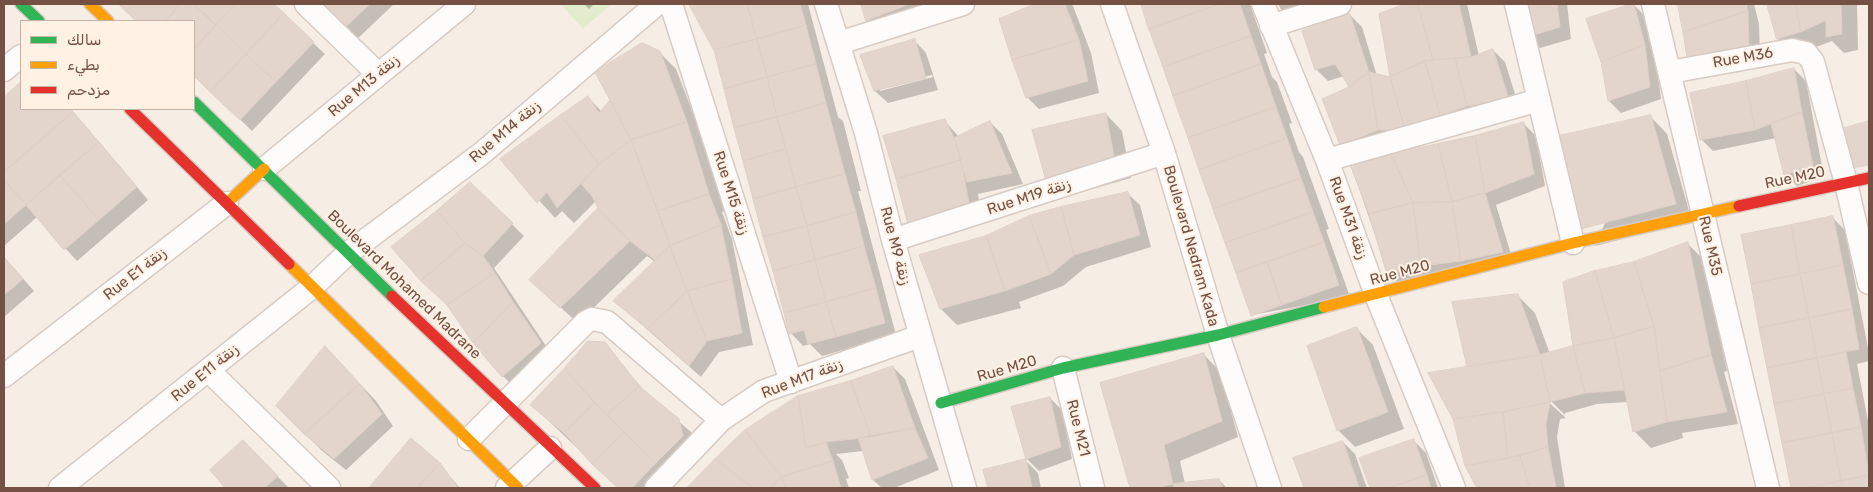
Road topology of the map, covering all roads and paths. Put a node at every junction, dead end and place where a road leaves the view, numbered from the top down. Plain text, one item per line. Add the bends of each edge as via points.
1 (21, 4) edge
2 (90, 4) edge
3 (306, 4) edge
4 (464, 4) edge
5 (657, 4) edge
6 (671, 4) edge
7 (826, 4) edge
8 (963, 4) edge
9 (1112, 4) edge
10 (1263, 4) edge
11 (1340, 4) edge
12 (1516, 4) edge
13 (1653, 4) edge
14 (38, 20) edge
15 (107, 20) edge
16 (1271, 26) junction
17 (839, 43) junction
18 (20, 57) edge
19 (4, 70) edge
20 (1670, 72) junction
21 (378, 74) junction
22 (1539, 100) junction
23 (195, 103) edge
24 (131, 110) edge
25 (1164, 154) junction
26 (1327, 160) junction
27 (264, 169) junction
28 (1869, 178) edge
29 (1846, 183) junction
30 (227, 203) junction
31 (1703, 214) junction
32 (893, 240) junction
33 (1573, 243) junction
34 (347, 254) junction
35 (1869, 283) edge
36 (312, 288) junction
37 (1376, 295) junction
38 (1218, 335) junction
39 (920, 336) junction
40 (1063, 368) junction
41 (208, 370) junction
42 (4, 376) edge
43 (791, 382) junction
44 (505, 402) junction
45 (941, 403) junction
46 (721, 420) junction
47 (469, 439) junction
48 (550, 448) junction
49 (512, 486) edge
50 (60, 488) edge
51 (329, 488) edge
52 (595, 488) edge
53 (656, 488) edge
54 (965, 488) edge
55 (1093, 488) edge
56 (1270, 488) edge
57 (1454, 488) edge
58 (1768, 488) edge

1 - 14 street
2 - 15 street
3 - 21 street
4 - 21 street, Rue M13 زنقة
5 - 34 street, Rue M14 زنقة via 481,154
6 - 43 street, Rue M15 زنقة
7 - 17 street, Rue M9 زنقة
8 - 17 street
9 - 25 street, Boulevard Nedram Kada
10 - 16 street, Rue M31 زنقة
11 - 16 street
12 - 22 street
13 - 20 street, Rue M35
16 - 26 street, Rue M31 زنقة
17 - 32 street, Rue M9 زنقة
18 - 19 street
20 - 29 street, Rue M36 via 1792,50 1806,54 1813,62
20 - 31 street, Rue M35
21 - 27 street, Rue M13 زنقة
22 - 26 street
22 - 33 street
23 - 27 street, Boulevard Mohamed Madrane
24 - 30 street
25 - 32 street, Rue M19 زنقة
25 - 38 street, Boulevard Nedram Kada
26 - 37 street, Rue M31 زنقة
27 - 30 street, Rue E1 زنقة
27 - 34 street, Boulevard Mohamed Madrane
28 - 29 street, Rue M20
29 - 31 street, Rue M20
29 - 35 street
30 - 36 street
30 - 42 street, Rue E1 زنقة
31 - 33 street, Rue M20
31 - 58 street, Rue M35
32 - 39 street, Rue M9 زنقة
33 - 37 street, Rue M20
34 - 36 street, Rue E11 زنقة
34 - 44 street, Boulevard Mohamed Madrane
36 - 41 street, Rue E11 زنقة
36 - 47 street
37 - 38 street, Rue M20
37 - 57 street, Rue M31 زنقة
38 - 40 street, Rue M20
38 - 56 street, Boulevard Nedram Kada
39 - 43 street, Rue M17 زنقة
39 - 45 street, Rue M9 زنقة
40 - 45 street, Rue M20
40 - 55 street, Rue M21
41 - 50 street, Rue E11 زنقة
41 - 51 street
43 - 46 street, Rue M17 زنقة via 764,392
44 - 46 street via 586,322 599,319 607,322
44 - 47 street
44 - 48 street, Boulevard Mohamed Madrane
45 - 54 street, Rue M9 زنقة
46 - 53 street, Rue M17 زنقة
47 - 49 street
48 - 49 street
48 - 52 street, Boulevard Mohamed Madrane

